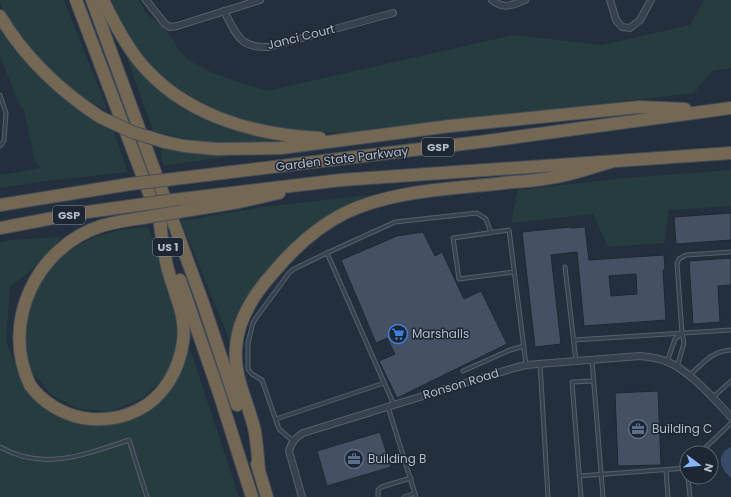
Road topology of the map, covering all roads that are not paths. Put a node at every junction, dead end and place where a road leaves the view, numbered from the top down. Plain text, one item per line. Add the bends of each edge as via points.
1 (76, 0) edge
2 (92, 0) edge
3 (102, 0) edge
4 (146, 0) edge
5 (260, 0) edge
6 (492, 0) edge
7 (526, 0) edge
8 (610, 0) edge
9 (651, 0) edge
10 (224, 12) junction
11 (393, 13) dead end
12 (0, 16) edge
13 (0, 95) edge
14 (731, 108) edge
15 (710, 111) junction
16 (339, 140) junction
17 (0, 146) edge
18 (731, 153) edge
19 (610, 162) junction
20 (341, 180) junction
21 (0, 205) edge
22 (160, 224) junction
23 (0, 228) edge
24 (491, 233) junction
25 (731, 252) edge
26 (327, 253) junction
27 (565, 266) dead end
28 (514, 272) junction
29 (731, 330) edge
30 (682, 333) junction
31 (574, 340) junction
32 (524, 346) junction
33 (731, 350) edge
34 (592, 360) junction
35 (576, 361) junction
36 (667, 362) junction
37 (540, 364) junction
38 (526, 365) junction
39 (677, 367) junction
40 (463, 372) dead end
41 (689, 376) junction
42 (594, 381) junction
43 (731, 381) edge
44 (384, 383) junction
45 (712, 398) junction
46 (391, 406) junction
47 (731, 417) edge
48 (276, 419) junction
49 (731, 422) edge
50 (294, 441) junction
51 (708, 445) edge
52 (0, 447) edge
53 (679, 469) edge
54 (666, 470) junction
55 (259, 471) junction
56 (601, 474) junction
57 (579, 476) junction
58 (411, 478) junction
59 (689, 485) edge
60 (416, 495) edge
61 (147, 497) edge
62 (252, 497) edge
63 (267, 497) edge
64 (302, 497) edge
65 (378, 497) edge
66 (404, 497) edge
67 (548, 497) edge
68 (581, 497) edge
69 (603, 497) edge
70 (668, 497) edge
71 (690, 497) edge

1 - 22 highway, US 1
2 - 55 highway, US 1 via 210,324
3 - 16 highway via 117,29 140,61 164,86 191,105 253,130 286,136
4 - 10 street via 170,27
5 - 10 street
6 - 7 street via 506,7
8 - 9 street via 616,20 622,27 630,28 640,20
10 - 11 street, Janci Court via 238,38 252,47 269,47
12 - 16 highway, bridge via 46,75 80,103 132,132 165,142 195,147 235,149 304,146
13 - 17 lane via 6,113 4,141
14 - 15 highway, Garden State Parkway / GSP
15 - 16 highway via 639,107
15 - 21 highway, Garden State Parkway / GSP, bridge via 130,184
18 - 19 highway, Garden State Parkway / GSP
19 - 20 highway, Garden State Parkway / GSP
19 - 55 highway via 555,178 387,199 345,213 307,238 279,265 256,294 243,317 236,340 237,373 255,432
20 - 22 highway, bridge via 239,202 101,226 72,239 54,252 28,283 20,299 14,317 13,335 15,353 22,372 33,389 57,409 88,419 105,420 123,416 141,409 157,396 175,371 183,341 183,322 167,266
20 - 23 highway, Garden State Parkway / GSP, bridge via 80,213
22 - 62 highway, US 1 via 197,327
24 - 26 lane via 486,219 477,213 395,222
24 - 28 lane via 509,230
24 - 28 lane via 453,238 459,279
25 - 30 lane via 686,255 679,259 677,264
26 - 44 lane
26 - 48 lane via 289,273 253,323 248,343 248,369 262,380
27 - 31 lane
28 - 32 lane
29 - 30 lane
30 - 31 lane
30 - 36 lane via 675,339
30 - 39 lane via 684,343
31 - 35 lane
32 - 38 lane
32 - 40 lane
33 - 41 lane via 713,354
34 - 35 street, Ronson Road
34 - 36 street, Ronson Road via 640,356
34 - 42 lane
35 - 37 street, Ronson Road
36 - 39 street, Ronson Road
37 - 38 street, Ronson Road
37 - 67 lane
38 - 46 street, Ronson Road
39 - 41 street, Ronson Road
41 - 45 street, Ronson Road
42 - 56 lane
42 - 57 lane via 572,382
43 - 45 lane
44 - 46 lane
44 - 48 lane
45 - 47 street, Ronson Road
46 - 50 street, Ronson Road via 303,433
46 - 58 lane
48 - 50 lane via 279,429
49 - 51 lane
50 - 64 street via 289,451 290,459
52 - 61 lane via 27,458 52,460 78,456 129,440
53 - 54 lane
54 - 56 lane
54 - 70 lane
55 - 63 highway, US 1
56 - 57 lane
56 - 69 lane
57 - 68 lane
58 - 60 lane
58 - 65 lane via 381,487 378,490
59 - 71 lane
60 - 66 lane

